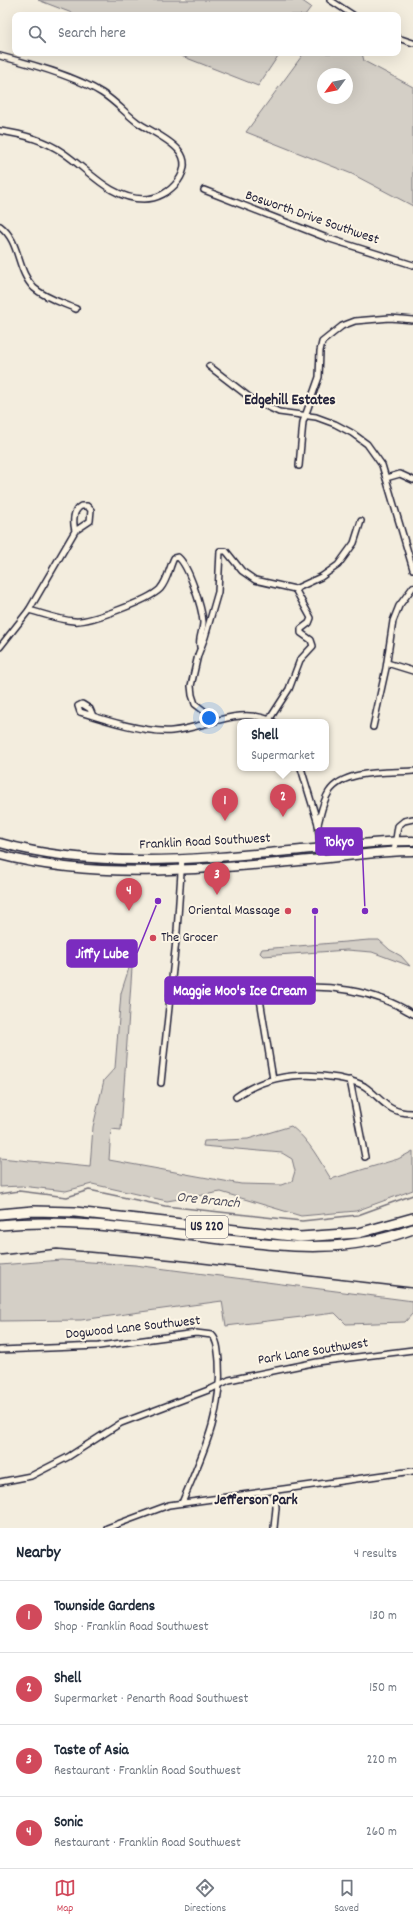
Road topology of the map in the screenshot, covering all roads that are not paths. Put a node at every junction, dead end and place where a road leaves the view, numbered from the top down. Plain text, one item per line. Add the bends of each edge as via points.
1 (330, 0) edge
2 (348, 12) edge
3 (401, 39) edge
4 (413, 44) edge
5 (0, 56) edge
6 (0, 131) edge
7 (204, 190) dead end
8 (0, 226) edge
9 (413, 265) edge
10 (76, 308) dead end
11 (413, 320) edge
12 (209, 366) dead end
13 (305, 415) junction
14 (299, 466) dead end
15 (386, 478) junction
16 (413, 480) edge
17 (361, 522) dead end
18 (75, 531) junction
19 (413, 569) edge
20 (413, 587) edge
21 (296, 589) junction
22 (29, 610) junction
23 (0, 647) edge
24 (201, 648) junction
25 (387, 663) junction
26 (413, 671) edge
27 (93, 716) dead end
28 (264, 719) edge
29 (273, 719) edge
30 (216, 720) junction
31 (373, 727) dead end
32 (302, 771) edge
33 (413, 771) edge
34 (413, 819) edge
35 (318, 824) junction
36 (395, 841) junction
37 (413, 841) edge
38 (0, 843) edge
39 (320, 848) junction
40 (413, 851) edge
41 (394, 852) junction
42 (0, 855) edge
43 (182, 858) junction
44 (321, 859) junction
45 (182, 869) junction
46 (259, 993) junction
47 (170, 996) junction
48 (413, 1014) edge
49 (274, 1079) junction
50 (350, 1080) junction
51 (161, 1083) dead end
52 (236, 1097) dead end
53 (413, 1112) edge
54 (365, 1157) dead end
55 (0, 1214) edge
56 (413, 1218) edge
57 (0, 1225) edge
58 (413, 1229) edge
59 (0, 1350) edge
60 (413, 1350) edge
61 (219, 1384) junction
62 (413, 1471) edge
63 (0, 1482) edge
64 (275, 1490) junction
65 (182, 1503) junction
66 (107, 1528) edge
67 (274, 1528) edge

1 - 2 street
3 - 4 street
5 - 6 street via 73,79 103,93 137,122 177,147 183,158 183,169 178,182 159,196 146,199 127,197 113,191 50,145 24,135
7 - 9 street, Bosworth Drive Southwest via 327,238
8 - 10 street via 14,241 25,274 35,288 46,296
11 - 13 street via 390,318 355,321 342,326 326,338 320,345 319,377
12 - 13 street via 253,400 279,412
13 - 14 street
13 - 15 street via 335,424 360,438 378,457
15 - 16 street via 400,474
15 - 19 street
17 - 21 street via 354,543 345,557 326,574
18 - 18 street via 73,519 76,510 81,506 87,506 91,510 91,518 87,524
18 - 22 street
20 - 25 street via 396,613
21 - 24 street via 255,580 242,571 225,550 219,553 218,592
21 - 29 street via 311,618 309,623 301,628 301,633 311,640 313,646 300,660 289,689
22 - 23 street
22 - 24 street via 74,621 88,620 109,613 156,592 164,583 173,560 178,557 185,567 202,617
24 - 30 street via 194,668 192,695 198,707
25 - 26 street
25 - 31 street
27 - 30 street via 160,731 184,730
28 - 30 street via 249,715
32 - 35 street
33 - 35 street via 356,776 340,781 328,794
34 - 36 street via 400,823
35 - 39 street
36 - 37 main road, Franklin Road Southwest
36 - 39 main road, Franklin Road Southwest
36 - 41 street
38 - 43 main road, Franklin Road Southwest via 83,858
39 - 43 main road, Franklin Road Southwest
39 - 44 street
40 - 41 main road, Franklin Road Southwest
41 - 44 main road, Franklin Road Southwest
42 - 45 main road, Franklin Road Southwest via 69,868
43 - 45 street
44 - 45 main road, Franklin Road Southwest
45 - 47 street
46 - 47 street via 210,1000
46 - 48 street via 302,988 344,990 378,997
46 - 49 street
47 - 51 street
49 - 50 street via 312,1075
49 - 52 street via 252,1086
50 - 53 street via 363,1085 388,1107 402,1112
50 - 54 street
55 - 56 highway, US 220 via 33,1211 75,1212 300,1237 359,1233
57 - 58 highway, US 220 via 67,1222 268,1245 325,1248 382,1239
59 - 61 street, Dogwood Lane Southwest via 99,1346 208,1333 216,1339
60 - 61 street, Park Lane Southwest via 366,1354 278,1368
61 - 63 street, Park Lane Southwest via 121,1423 68,1457 31,1476
61 - 65 street, Dogwood Lane Southwest via 212,1432
62 - 64 street
64 - 65 street
64 - 67 street
65 - 66 street via 151,1511

